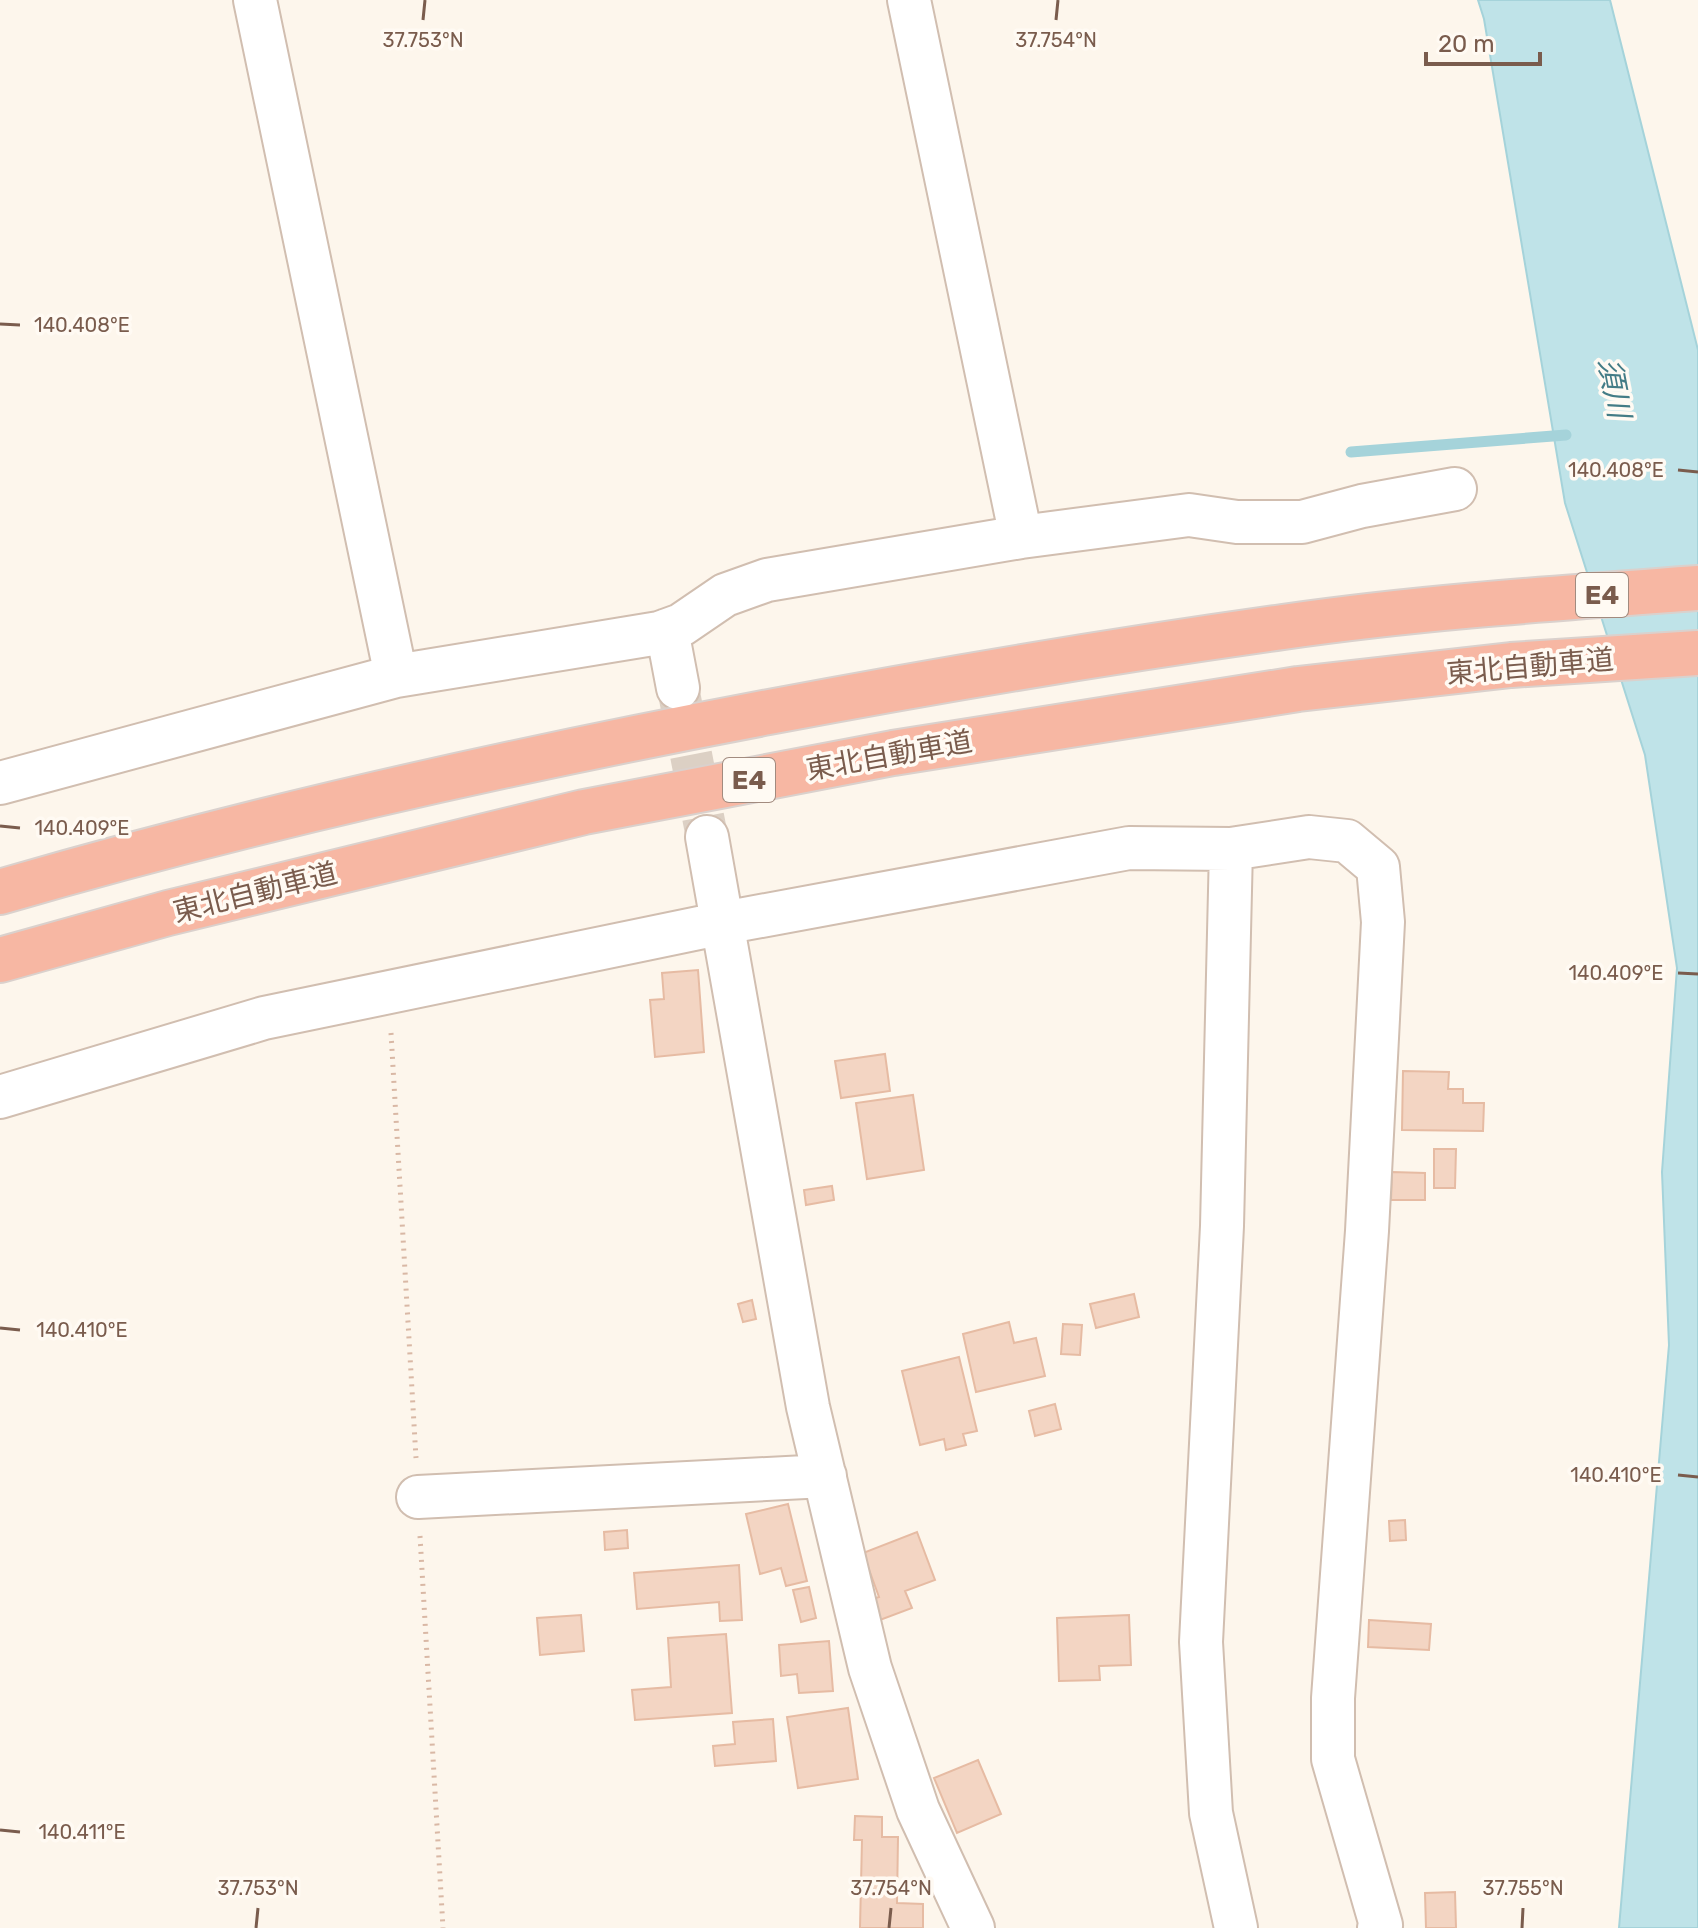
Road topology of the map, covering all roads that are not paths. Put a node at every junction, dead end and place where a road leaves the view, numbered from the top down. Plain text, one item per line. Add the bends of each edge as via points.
1 (255, 0) edge
2 (909, 0) edge
3 (1455, 489) dead end
4 (1021, 537) junction
5 (1698, 588) edge
6 (667, 630) junction
7 (1698, 653) edge
8 (396, 676) junction
9 (678, 688) tunnel mouth
10 (0, 783) edge
11 (707, 837) tunnel mouth
12 (1231, 849) junction
13 (0, 892) edge
14 (723, 923) junction
15 (0, 960) edge
16 (0, 1097) edge
17 (825, 1476) junction
18 (418, 1497) dead end
19 (973, 1928) edge
20 (1236, 1928) edge
21 (1379, 1928) edge

1 - 8 street
2 - 4 street
3 - 4 street via 1302,522 1237,522 1189,515
4 - 6 street via 749,585
5 - 13 highway, E4 via 1505,602 1270,629 883,691 570,750 154,847
6 - 8 street
6 - 9 street
7 - 15 highway, 東北自動車道 / E4 via 1511,665 1298,689 939,746 584,812 168,913
8 - 10 street
11 - 14 street
12 - 14 street via 1129,848
12 - 20 street via 1222,1226 1201,1642 1211,1813
12 - 21 street via 1309,837 1347,841 1378,867 1383,922 1333,1759
14 - 16 street via 264,1018
14 - 17 street via 808,1407
17 - 18 street
17 - 19 street via 870,1668 918,1810

